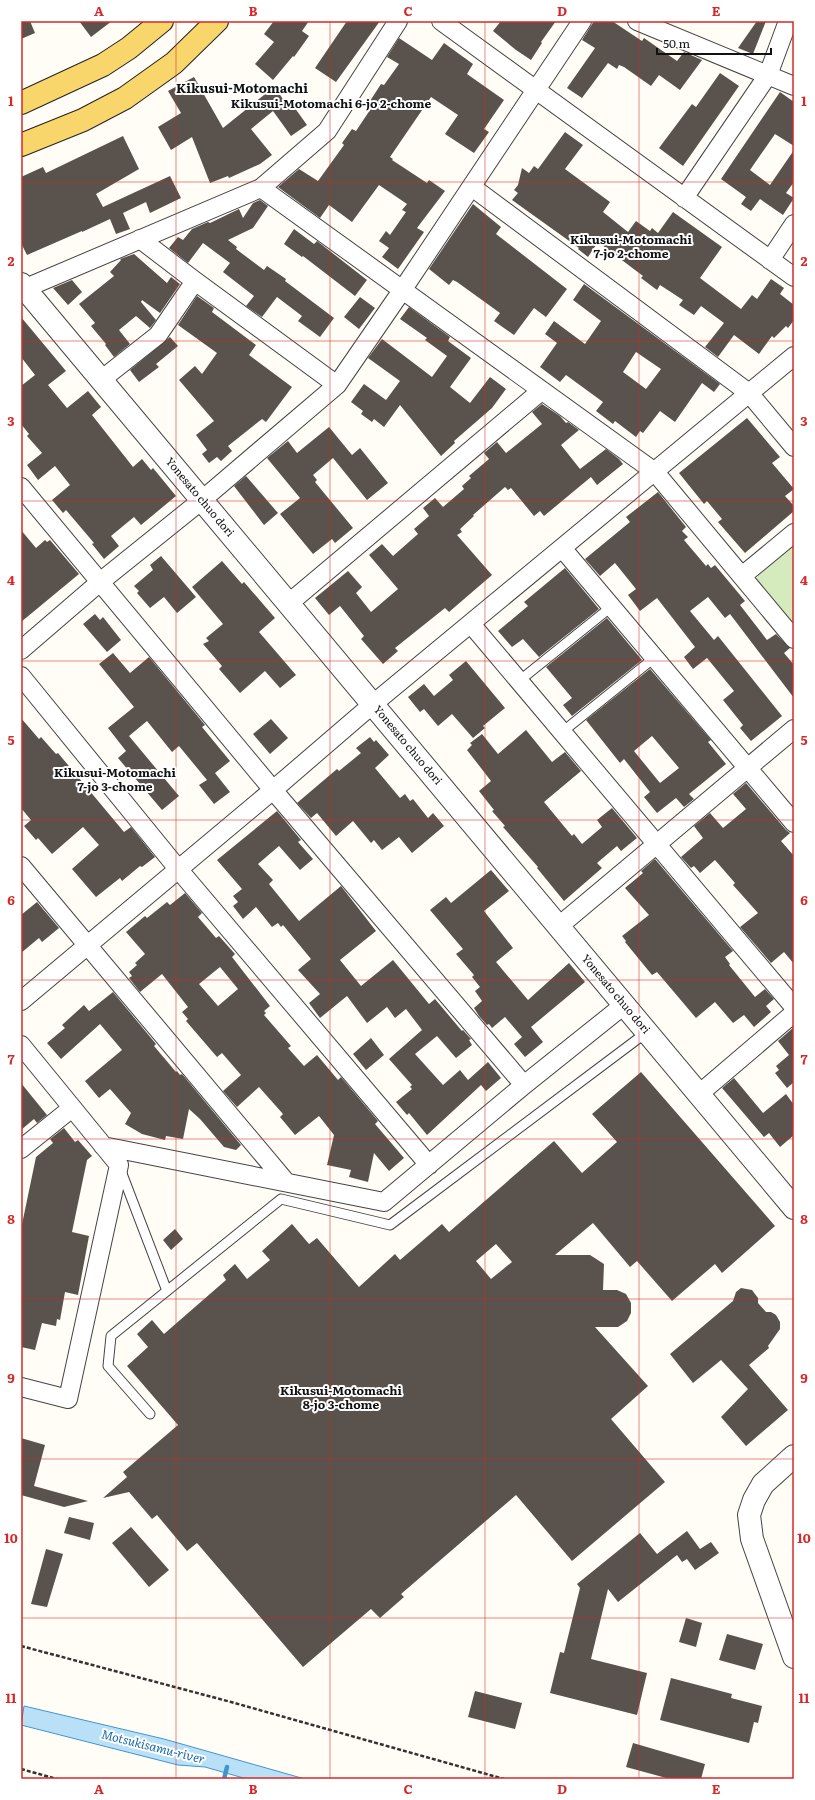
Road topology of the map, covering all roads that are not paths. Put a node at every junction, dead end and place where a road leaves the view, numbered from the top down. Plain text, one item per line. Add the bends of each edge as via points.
1 (162, 21) edge
2 (217, 21) edge
3 (398, 21) edge
4 (441, 21) edge
5 (582, 21) edge
6 (637, 21) edge
7 (788, 21) edge
8 (768, 75) junction
9 (794, 86) edge
10 (536, 91) junction
11 (21, 103) edge
12 (21, 145) edge
13 (472, 187) junction
14 (261, 188) junction
15 (684, 198) junction
16 (794, 224) edge
17 (140, 239) junction
18 (770, 260) junction
19 (794, 277) edge
20 (195, 281) junction
21 (22, 287) edge
22 (403, 289) junction
23 (794, 356) edge
24 (102, 380) junction
25 (336, 385) junction
26 (541, 391) junction
27 (749, 393) junction
28 (794, 447) edge
29 (655, 472) junction
30 (21, 487) edge
31 (202, 500) junction
32 (794, 533) edge
33 (562, 548) junction
34 (742, 576) junction
35 (100, 582) junction
36 (288, 604) junction
37 (611, 607) junction
38 (471, 624) junction
39 (794, 639) edge
40 (21, 650) edge
41 (654, 658) junction
42 (21, 676) edge
43 (518, 681) junction
44 (374, 704) junction
45 (794, 729) edge
46 (561, 732) junction
47 (748, 767) junction
48 (273, 790) junction
49 (794, 823) edge
50 (656, 845) junction
51 (21, 866) edge
52 (179, 870) junction
53 (559, 926) junction
54 (87, 946) junction
55 (21, 1001) edge
56 (624, 1006) junction
57 (794, 1007) edge
58 (794, 1013) edge
59 (647, 1032) junction
60 (21, 1044) edge
61 (524, 1085) junction
62 (699, 1094) junction
63 (72, 1108) junction
64 (103, 1146) junction
65 (21, 1149) edge
66 (119, 1165) junction
67 (429, 1165) junction
68 (286, 1182) junction
69 (794, 1208) edge
70 (167, 1291) junction
71 (21, 1387) edge
72 (150, 1414) dead end
73 (794, 1456) edge
74 (794, 1657) edge

1 - 11 main road via 103,65
2 - 12 main road via 174,63 125,98 83,120
3 - 14 street via 327,131
4 - 10 street
5 - 10 street
6 - 8 street
7 - 8 street
8 - 9 street
8 - 15 street
10 - 13 street
10 - 15 street
13 - 22 street
13 - 27 street
14 - 17 street
14 - 22 street
15 - 18 street
16 - 18 street
17 - 20 street
17 - 21 street
18 - 19 street
20 - 24 street via 158,335
20 - 25 street
21 - 24 street, Yonesato chuo dori
22 - 25 street
22 - 26 street
23 - 27 street
24 - 31 street, Yonesato chuo dori
25 - 31 street
26 - 29 street
26 - 36 street
27 - 28 street
27 - 29 street
29 - 33 street
29 - 34 street
30 - 35 street
31 - 35 street
31 - 36 street, Yonesato chuo dori
32 - 34 street
33 - 37 street
33 - 38 street
34 - 39 street
35 - 40 street
35 - 48 street
36 - 44 street, Yonesato chuo dori
37 - 41 street
37 - 43 lane
38 - 43 street
38 - 44 street
41 - 46 lane
41 - 47 street
42 - 52 street
43 - 46 street
44 - 48 street
44 - 53 street, Yonesato chuo dori
45 - 47 street
46 - 50 street
47 - 49 street
47 - 50 street
48 - 52 street
48 - 61 street
50 - 53 street
50 - 57 street
51 - 54 street
52 - 54 street
52 - 67 street
53 - 56 street, Yonesato chuo dori
54 - 55 street
54 - 68 street
56 - 59 street, Yonesato chuo dori
56 - 61 street
58 - 62 street
59 - 62 street, Yonesato chuo dori
59 - 70 lane via 390,1225 281,1199
60 - 63 street
61 - 67 street
62 - 69 street, Yonesato chuo dori
63 - 64 street
63 - 65 street
64 - 66 street
64 - 68 street
66 - 70 lane
66 - 71 street via 68,1399
67 - 68 street via 384,1202
70 - 72 lane via 111,1336 108,1366
73 - 74 street via 763,1484 749,1515 752,1539

